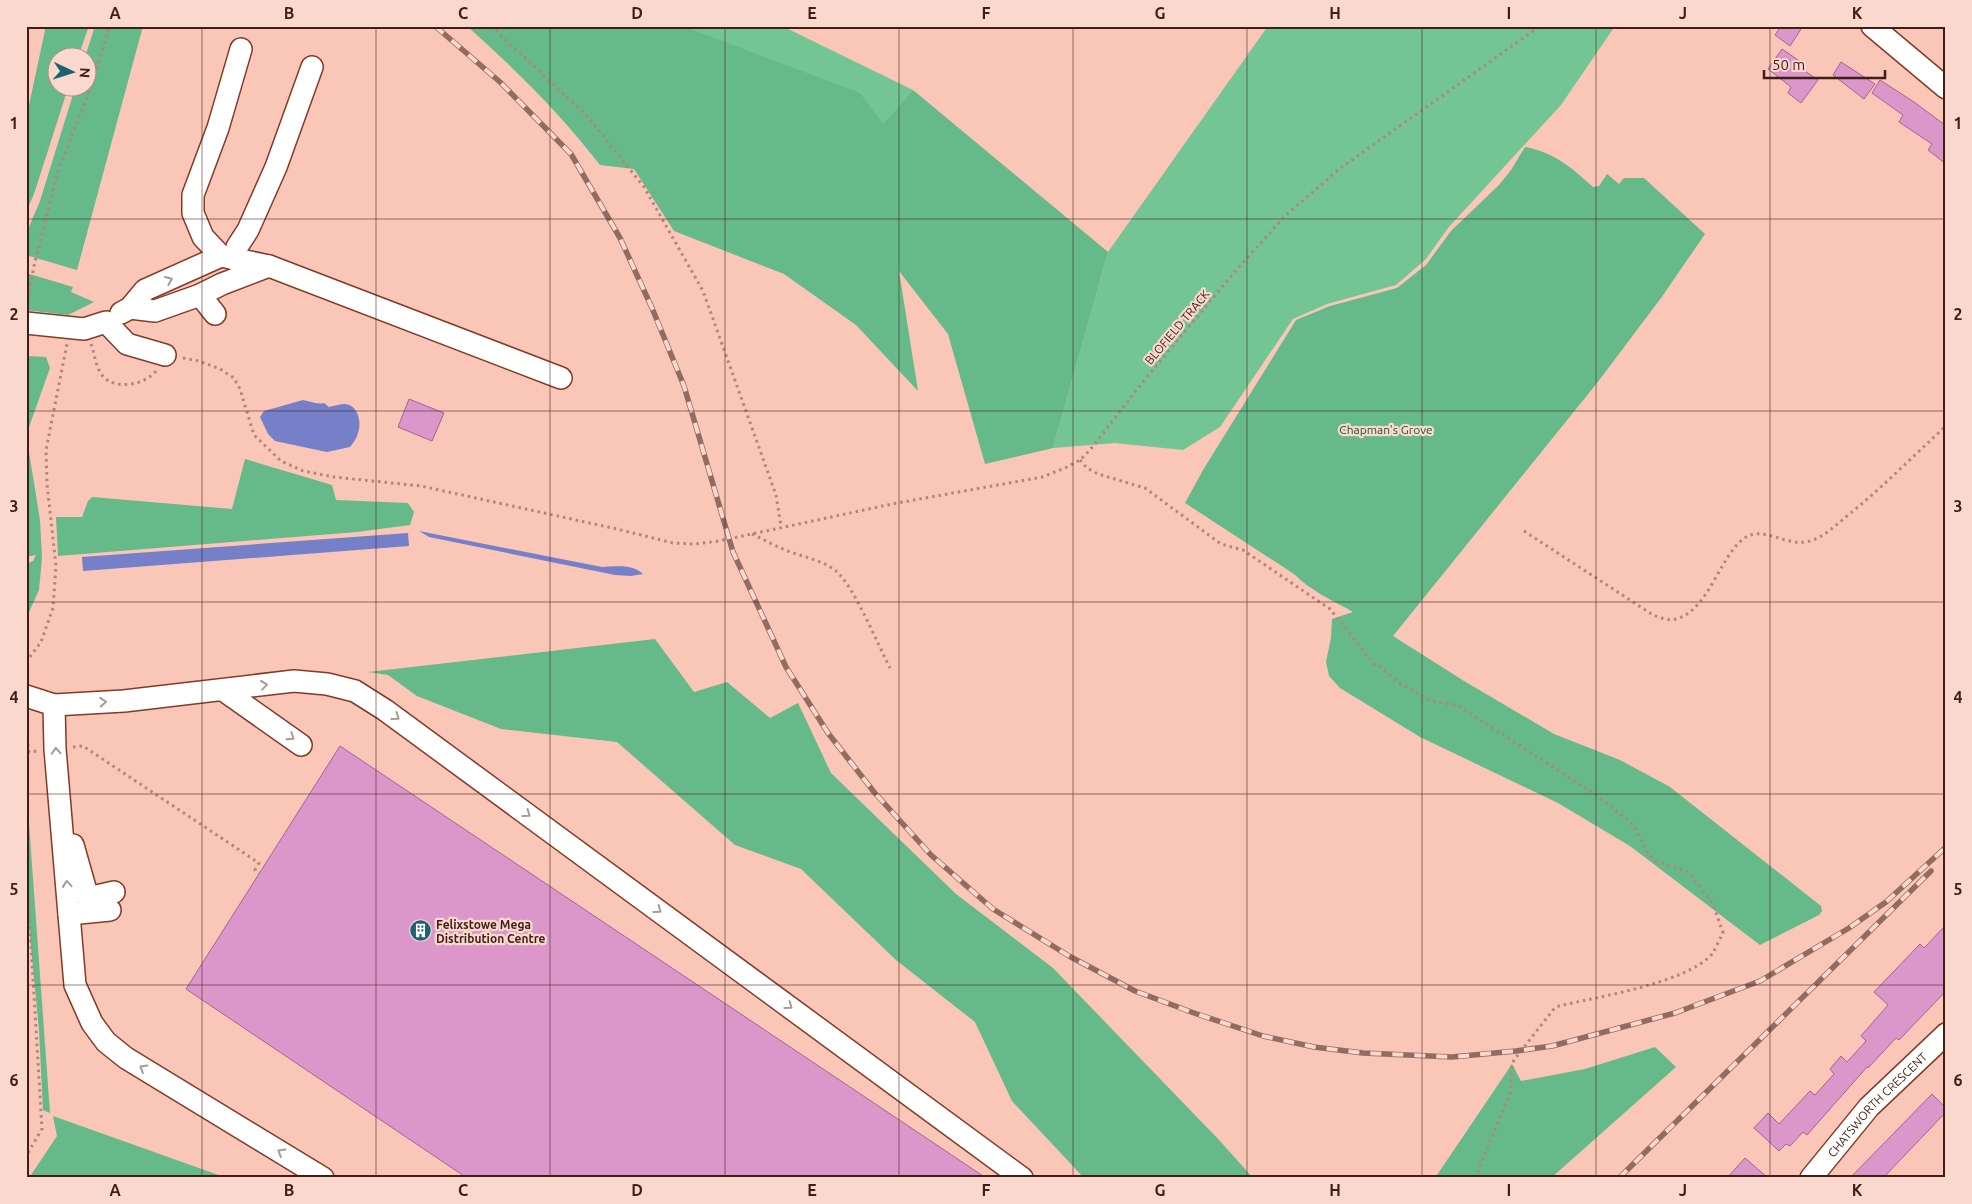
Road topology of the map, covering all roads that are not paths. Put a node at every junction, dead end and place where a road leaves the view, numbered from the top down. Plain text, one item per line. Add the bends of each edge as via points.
1 (1872, 26) edge
2 (241, 49) dead end
3 (312, 67) dead end
4 (1946, 88) edge
5 (228, 257) junction
6 (269, 266) junction
7 (200, 296) junction
8 (130, 308) junction
9 (215, 314) dead end
10 (106, 322) junction
11 (26, 323) edge
12 (165, 355) road end
13 (561, 378) dead end
14 (223, 690) junction
15 (26, 696) edge
16 (54, 705) junction
17 (301, 745) dead end
18 (60, 797) junction
19 (69, 914) junction
20 (1946, 1034) edge
21 (323, 1178) edge
22 (1022, 1178) edge
23 (1811, 1178) edge

1 - 4 street
2 - 5 street via 218,128 193,195 193,213 203,237
3 - 5 street via 276,167 248,230
5 - 6 street
8 -> 5 street via 145,290
6 - 7 street
6 - 13 street
7 - 8 street via 155,311
7 - 9 street
8 - 10 street
10 - 11 street via 84,328
10 - 12 street via 127,344
16 -> 14 street
14 -> 17 street
14 -> 22 street via 294,682 328,684 355,691 386,710
15 - 16 street
18 -> 16 street
19 -> 18 street
18 - 19 street via 88,898 112,901
21 -> 19 street via 126,1058 106,1042 92,1024 75,984
20 - 23 street, CHATSWORTH CRESCENT via 1869,1108

